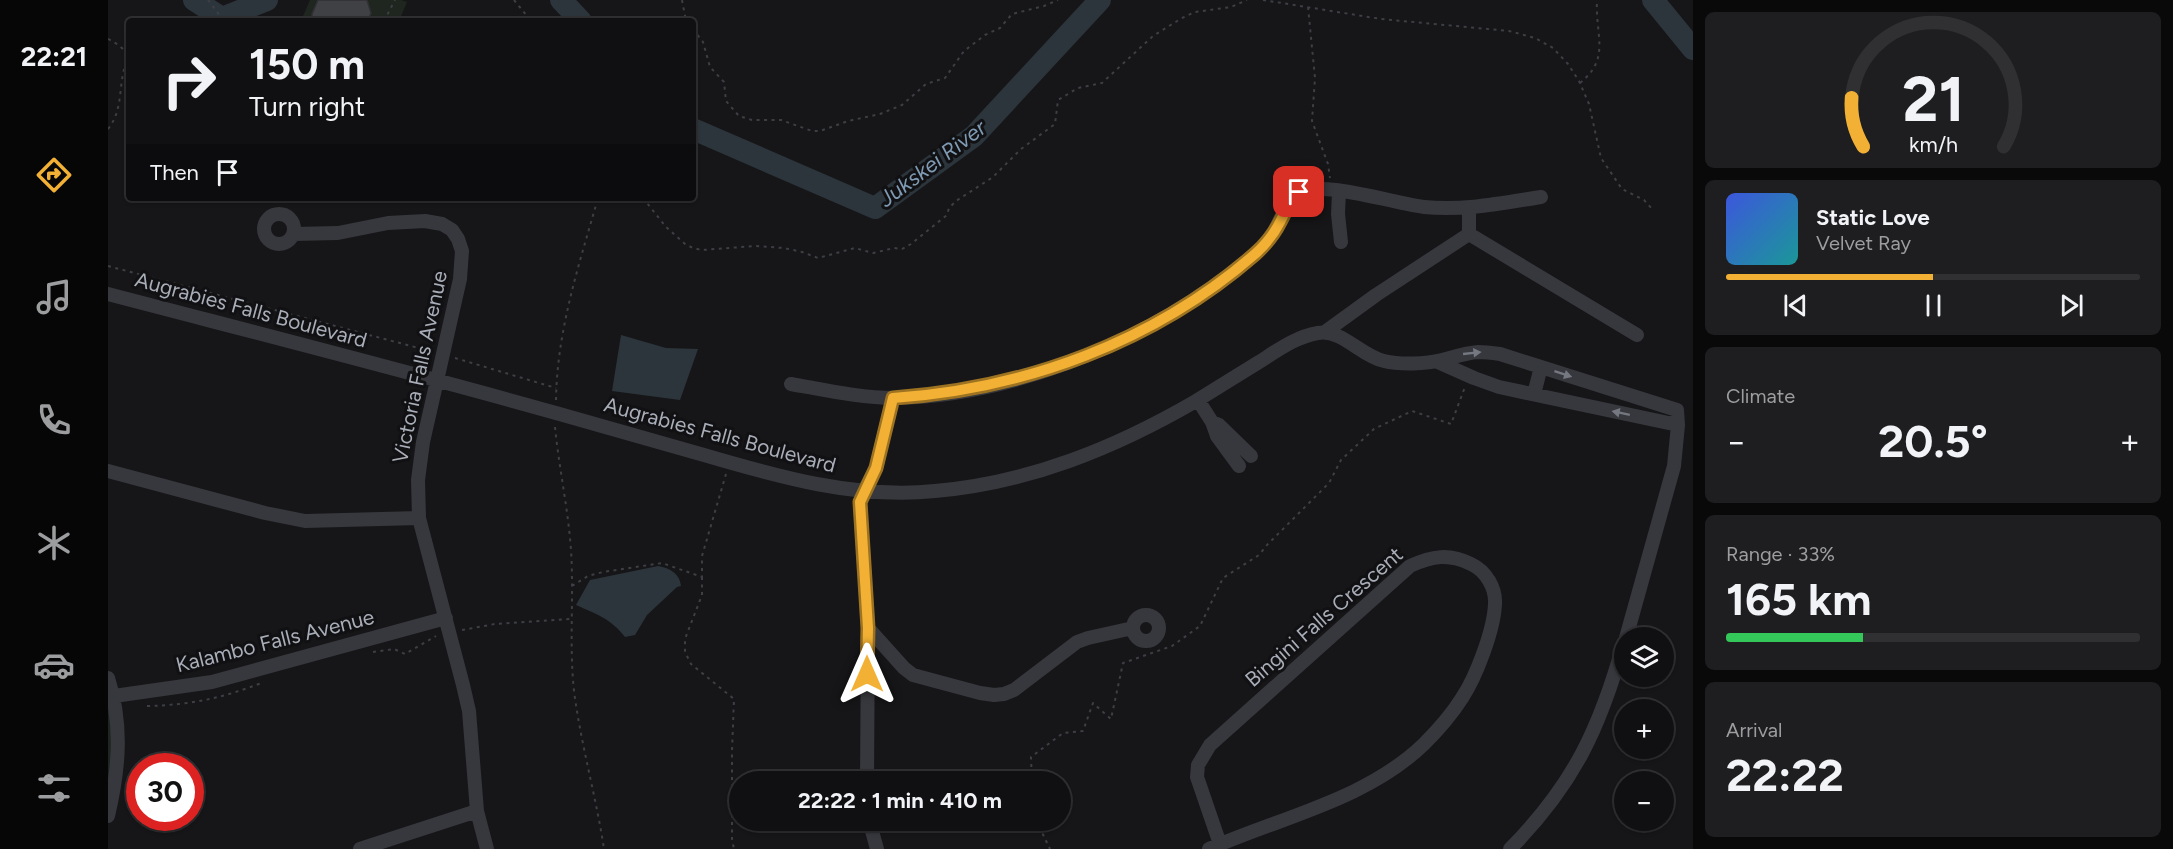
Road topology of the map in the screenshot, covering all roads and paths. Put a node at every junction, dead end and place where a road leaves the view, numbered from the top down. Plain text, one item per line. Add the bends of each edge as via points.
1 (208, 0) edge
2 (395, 0) edge
3 (514, 0) edge
4 (682, 0) edge
5 (1058, 0) edge
6 (1247, 0) edge
7 (1263, 0) edge
8 (1597, 0) edge
9 (1308, 7) junction
10 (222, 18) edge
11 (386, 18) edge
12 (529, 18) edge
13 (685, 18) edge
14 (696, 33) edge
15 (108, 39) edge
16 (126, 51) edge
17 (126, 66) edge
18 (1580, 83) junction
19 (108, 129) edge
20 (1336, 191) junction
21 (1541, 197) dead end
22 (597, 201) edge
23 (645, 201) edge
24 (1469, 209) junction
25 (1653, 210) dead end
26 (293, 234) dead end
27 (1469, 234) junction
28 (1341, 242) dead end
29 (108, 266) edge
30 (108, 294) edge
31 (1325, 332) junction
32 (1637, 335) dead end
33 (444, 354) junction
34 (1438, 362) junction
35 (1541, 367) junction
36 (1469, 376) junction
37 (438, 380) junction
38 (791, 384) dead end
39 (556, 388) junction
40 (1534, 394) junction
41 (893, 398) junction
42 (1198, 400) junction
43 (555, 413) junction
44 (1212, 422) junction
45 (1678, 425) junction
46 (1251, 456) dead end
47 (729, 463) junction
48 (1239, 466) dead end
49 (108, 471) edge
50 (863, 492) junction
51 (419, 518) junction
52 (702, 577) junction
53 (572, 586) junction
54 (446, 618) junction
55 (572, 619) junction
56 (1629, 627) edge
57 (868, 628) junction
58 (1133, 628) dead end
59 (462, 630) dead end
60 (440, 634) dead end
61 (364, 654) dead end
62 (108, 678) edge
63 (1614, 679) edge
64 (267, 681) dead end
65 (114, 696) junction
66 (137, 706) dead end
67 (867, 771) edge
68 (1032, 771) edge
69 (477, 811) junction
70 (108, 816) edge
71 (872, 831) edge
72 (1041, 831) edge
73 (1214, 847) edge
74 (360, 849) edge
75 (487, 849) edge
76 (603, 849) edge
77 (734, 849) edge
78 (877, 849) edge
79 (1050, 849) edge
80 (1510, 849) edge

1 - 10 path
2 - 11 path
3 - 12 path
4 - 13 path
5 - 14 path via 1012,14 1000,28 964,51 945,78 926,84 902,105 812,132 782,120 739,116 726,101 724,82 710,67 703,42
6 - 23 path via 1182,18 1153,36 1102,82 1078,88 1058,100 1055,124 988,181 956,201 947,215 902,249 873,253 855,248 818,258 795,250 755,246 702,250 680,240
7 - 9 path
8 - 18 path via 1599,58 1596,68
9 - 18 path via 1381,19 1509,31 1553,48
9 - 20 path via 1315,78 1312,121
15 - 16 path
17 - 19 path via 117,116
18 - 25 path via 1589,104 1601,158 1622,189 1644,200
20 - 24 street via 1423,207
20 - 28 street
20 - 41 street via 1318,188 1299,192 1256,253 1201,295 1128,338 1062,366 1011,380
21 - 24 street
22 - 39 path via 565,316
24 - 27 street
26 - 33 street, Victoria Falls Avenue via 338,233 407,221 442,224 452,230 462,251 462,265
27 - 31 street
27 - 32 street
29 - 33 path
30 - 37 street, Augrabies Falls Boulevard
31 - 34 street via 1382,361
31 - 42 street, Augrabies Falls Boulevard via 1288,343
33 - 37 street, Victoria Falls Avenue
33 - 39 path
34 -> 35 street via 1481,352
34 - 36 street
35 - 40 street
35 -> 45 street via 1677,410
36 - 40 street
36 - 68 path via 1451,424 1412,411 1374,429 1341,460 1329,483 1259,555 1223,578 1200,626 1172,646 1123,663 1111,719 1093,703 1083,731 1063,733 1031,757
37 - 43 street, Augrabies Falls Boulevard
37 - 51 street, Victoria Falls Avenue via 423,442
38 - 41 street
39 - 43 path
45 -> 40 street
41 - 50 street via 876,468
42 - 44 street
42 - 50 street, Augrabies Falls Boulevard via 1134,435 1040,471 939,491
43 - 47 street, Augrabies Falls Boulevard
43 - 53 path
44 - 46 street
44 - 48 street via 1217,436
45 - 56 street via 1674,466
47 - 50 street, Augrabies Falls Boulevard
47 - 52 path via 702,556
49 - 51 street via 305,521
50 - 57 street via 860,512
51 - 54 street, Victoria Falls Avenue
52 - 53 path via 662,563 603,572
52 - 77 path via 702,595 685,639 686,652 691,664 734,699
53 - 55 path
54 - 65 street, Kalambo Falls Avenue via 212,682
54 - 69 street, Victoria Falls Avenue via 469,711
55 - 59 path
55 - 76 path via 574,688
57 - 58 street via 913,675 994,695 1014,690 1077,642
57 - 67 street
60 - 61 path via 405,654 394,649
62 - 65 street
63 - 80 street via 1578,764 1533,826
64 - 66 path via 234,694 181,705
65 - 70 street via 119,752
69 - 74 street
69 - 75 street, Victoria Falls Avenue
71 - 78 street
72 - 79 path
73 - 73 street, Bingini Falls Crescent via 1353,791 1424,744 1462,698 1490,630 1493,591 1488,578 1477,567 1444,556 1410,566 1210,745 1198,765 1197,777

